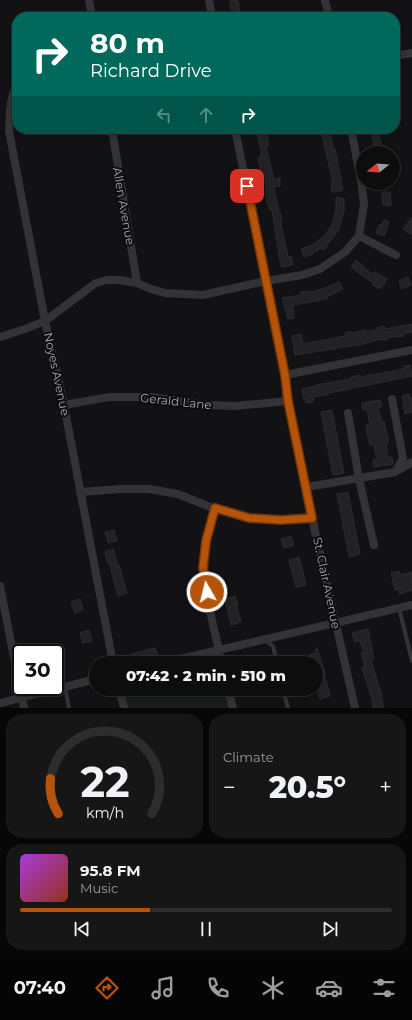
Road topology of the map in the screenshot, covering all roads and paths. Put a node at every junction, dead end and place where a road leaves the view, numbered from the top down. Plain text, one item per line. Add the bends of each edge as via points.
1 (89, 0) edge
2 (209, 0) edge
3 (325, 0) edge
4 (91, 12) edge
5 (211, 12) edge
6 (328, 12) edge
7 (412, 53) edge
8 (400, 55) edge
9 (12, 100) edge
10 (113, 134) edge
11 (236, 134) edge
12 (352, 134) edge
13 (358, 236) junction
14 (396, 254) dead end
15 (266, 281) junction
16 (137, 283) junction
17 (45, 321) junction
18 (0, 337) edge
19 (412, 350) edge
20 (285, 375) junction
21 (392, 399) dead end
22 (288, 401) junction
23 (64, 405) junction
24 (348, 413) dead end
25 (412, 462) edge
26 (395, 472) junction
27 (359, 479) junction
28 (307, 488) junction
29 (80, 492) junction
30 (215, 508) junction
31 (312, 518) junction
32 (374, 546) dead end
33 (0, 586) edge
34 (412, 606) edge
35 (399, 608) junction
36 (335, 623) junction
37 (265, 640) junction
38 (219, 650) junction
39 (112, 656) edge
40 (193, 656) edge
41 (220, 656) edge
42 (275, 656) edge
43 (412, 661) edge
44 (89, 681) edge
45 (65, 687) junction
46 (121, 696) edge
47 (230, 696) edge
48 (285, 696) edge
49 (22, 698) junction
50 (0, 703) edge
51 (24, 708) edge
52 (69, 708) edge
53 (124, 708) edge
54 (233, 708) edge
55 (288, 708) edge
56 (355, 708) edge

1 - 4 street
2 - 5 street
3 - 6 street
7 - 8 street
9 - 17 street, Noyes Avenue via 9,131
10 - 16 street, Allen Avenue
11 - 15 street, St. Clair Avenue
12 - 13 street via 363,198 362,221
13 - 14 street
13 - 15 street via 345,252 320,269
15 - 16 street via 217,293 191,295 165,293
15 - 20 street, St. Clair Avenue
16 - 17 street via 107,280 96,283
17 - 18 street
17 - 23 street, Noyes Avenue
19 - 20 street
20 - 22 street, St. Clair Avenue
21 - 26 street via 403,458
22 - 23 street, Gerald Lane via 221,406 150,397 109,397
22 - 28 street, St. Clair Avenue
23 - 29 street, Noyes Avenue
24 - 27 street
25 - 26 street
26 - 27 street
27 - 28 street
27 - 32 street
28 - 31 street, St. Clair Avenue
29 - 30 street via 150,489 178,494
29 - 39 street, Noyes Avenue
30 - 31 street via 249,518
30 - 38 street via 206,541 203,568
31 - 36 street, St. Clair Avenue
33 - 49 street
34 - 35 street
35 - 36 street
35 - 43 lane
36 - 37 street
36 - 56 street, St. Clair Avenue
37 - 38 street
37 - 42 lane via 273,646
38 - 40 street
38 - 41 street
44 - 45 street
45 - 49 street
45 - 52 lane
46 - 53 street
47 - 54 street
48 - 55 lane
49 - 50 street
49 - 51 street

